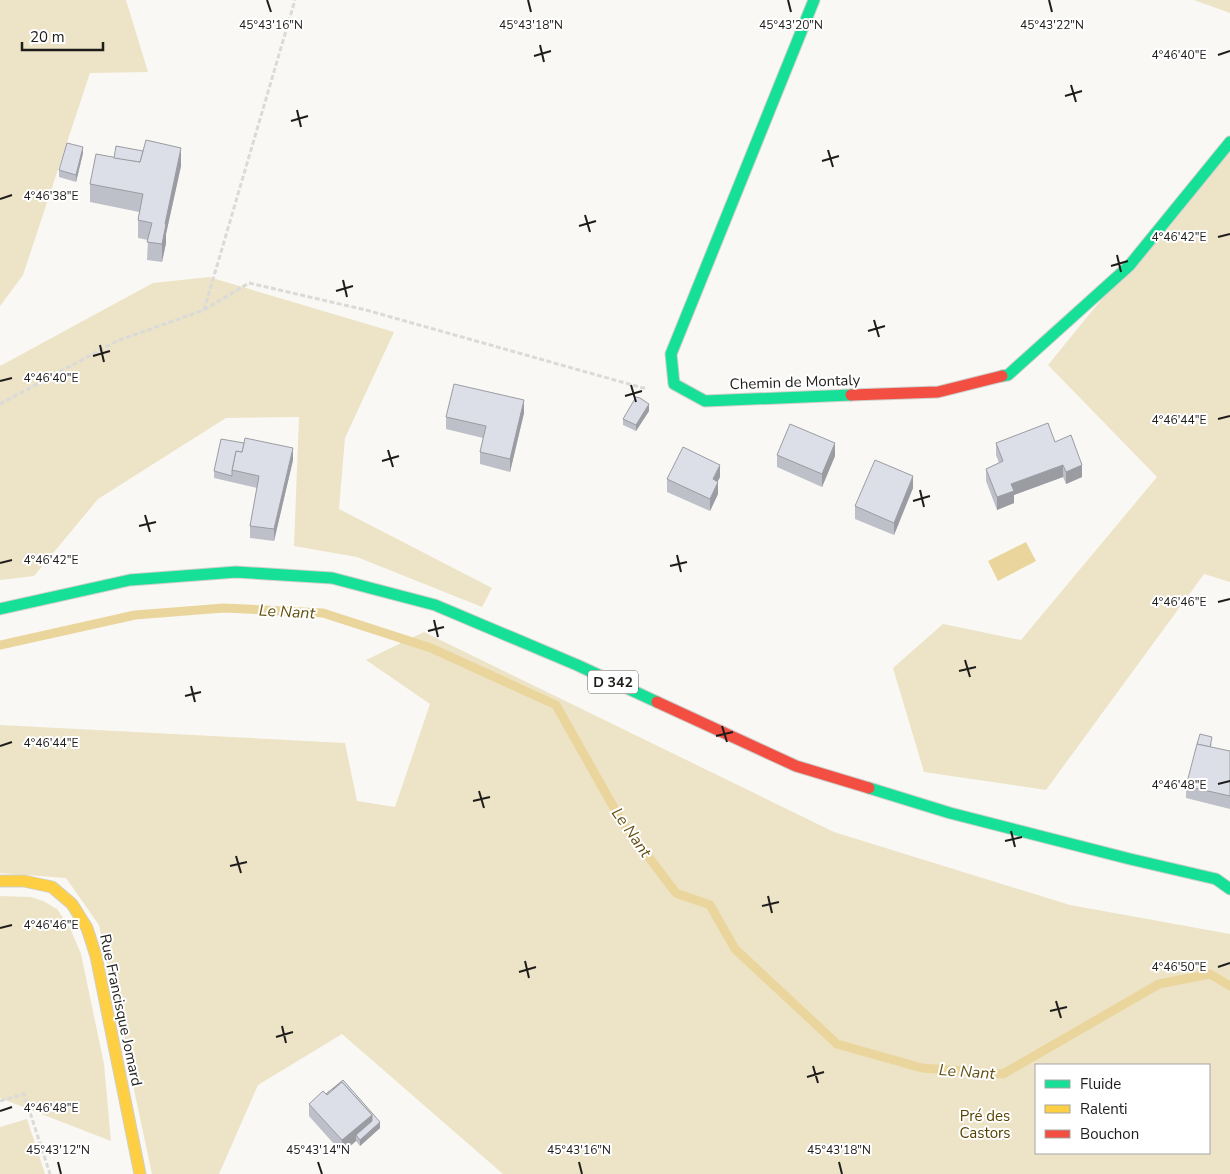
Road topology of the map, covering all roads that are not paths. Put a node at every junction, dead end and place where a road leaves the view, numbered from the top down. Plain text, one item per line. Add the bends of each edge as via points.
1 (814, 0) edge
2 (1230, 142) edge
3 (0, 608) edge
4 (1230, 875) edge
5 (1216, 879) junction
6 (0, 881) edge
7 (1230, 889) edge
8 (140, 1174) edge

1 - 2 street, Chemin de Montaly via 671,354 674,384 705,401 938,392 1008,375 1129,266
3 - 5 street, D 342 via 130,580 236,572 332,578 435,605 577,665 796,766 950,813
4 - 5 street, D 342
5 - 7 street, D 342
6 - 8 street, Rue Francisque Jomard via 24,881 52,887 72,904 87,928 96,956

